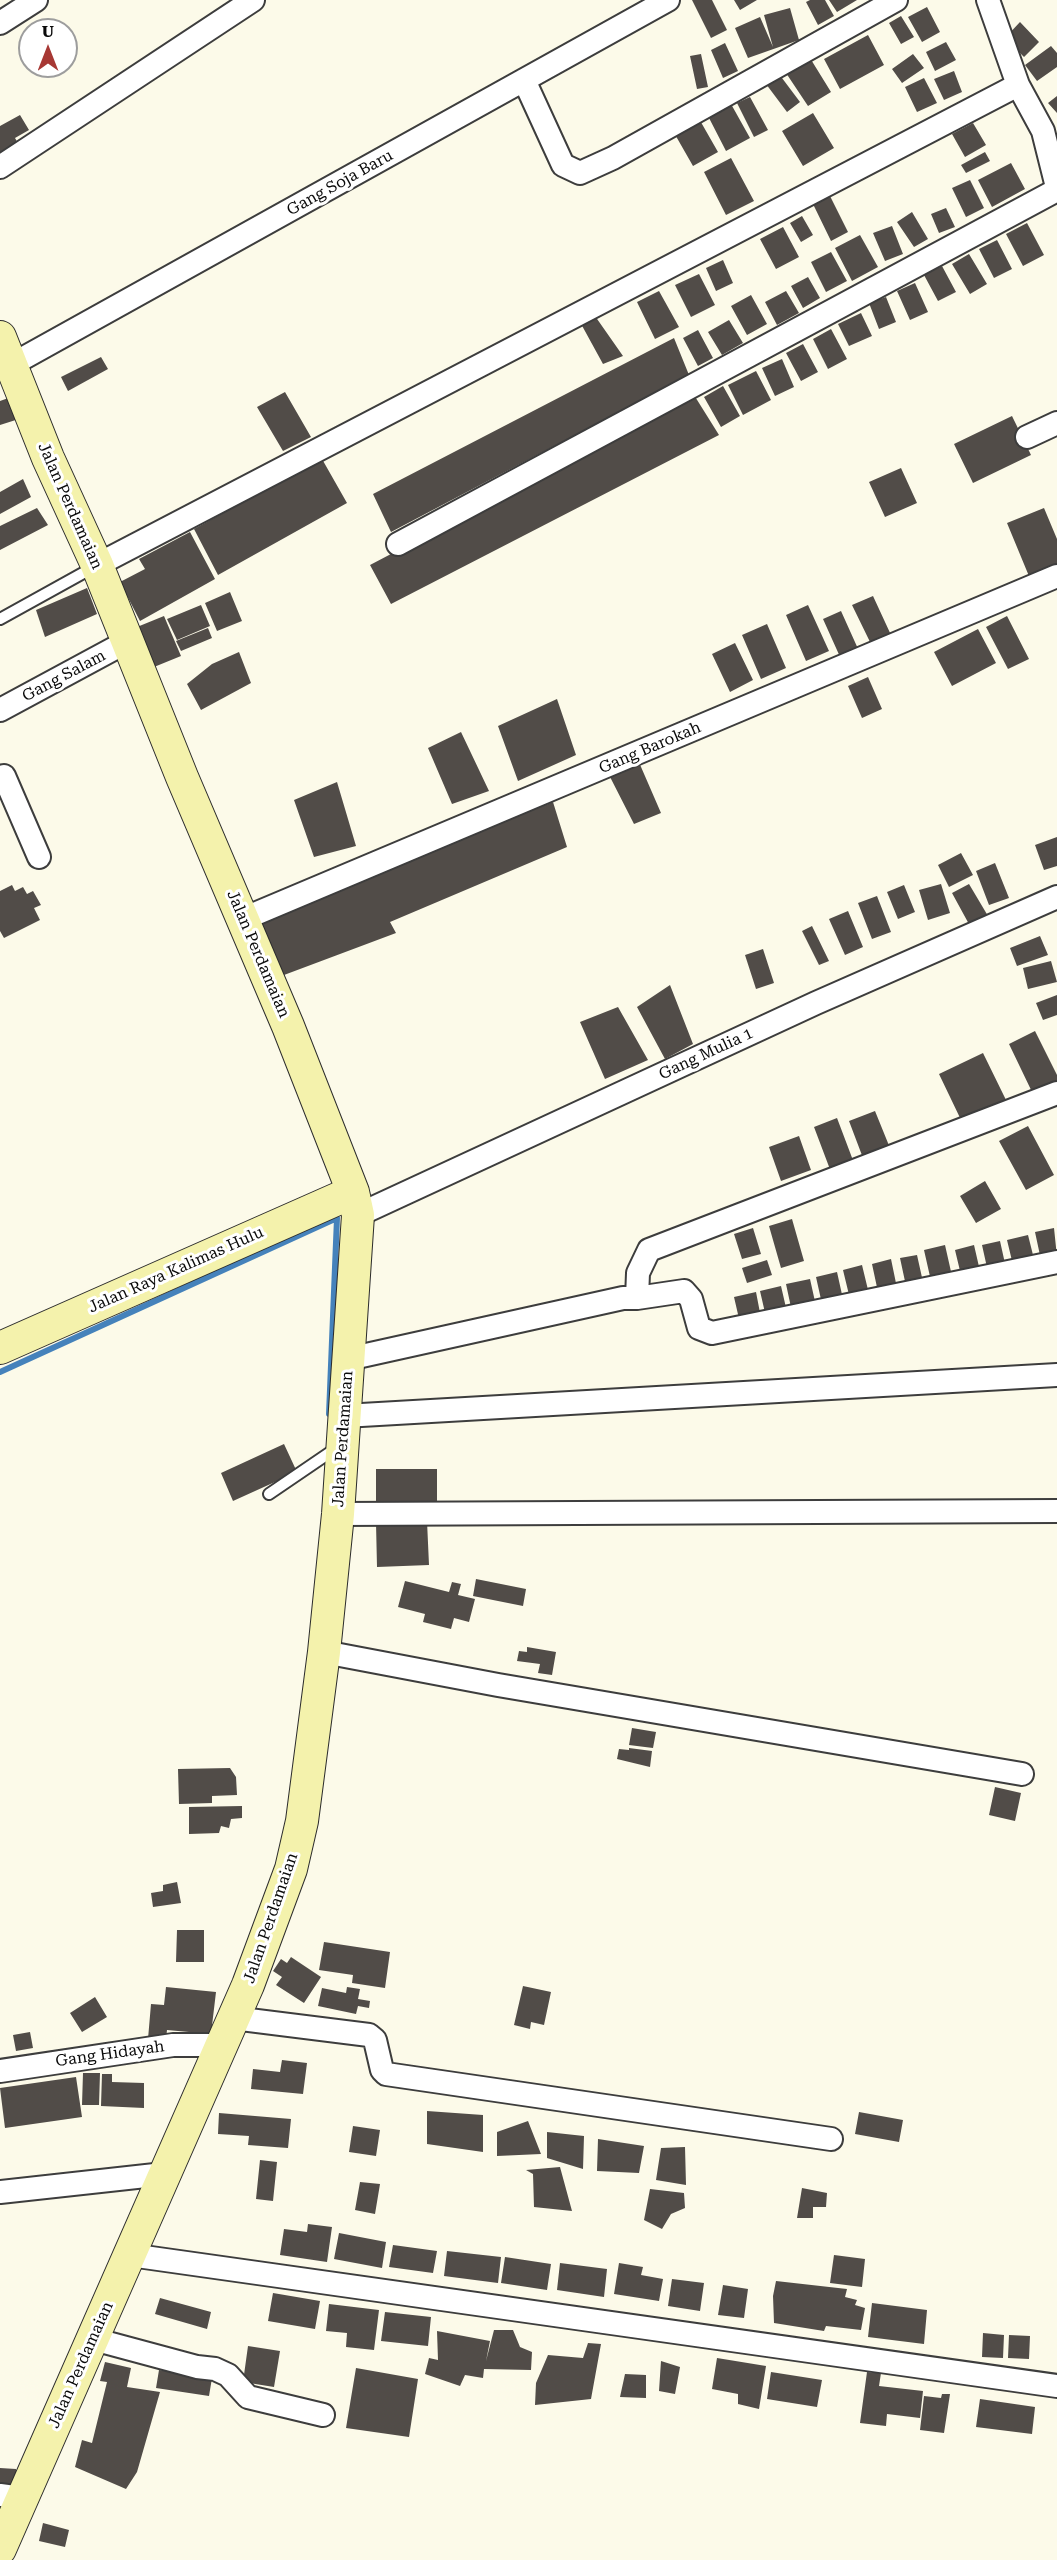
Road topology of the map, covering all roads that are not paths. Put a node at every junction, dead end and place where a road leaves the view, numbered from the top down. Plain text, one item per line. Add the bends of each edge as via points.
1 (36, 0) edge
2 (253, 0) edge
3 (668, 0) edge
4 (896, 0) edge
5 (988, 0) edge
6 (0, 23) edge
7 (524, 80) junction
8 (1018, 85) junction
9 (1050, 135) edge
10 (0, 167) edge
11 (1057, 189) edge
12 (6, 351) edge
13 (1057, 423) edge
14 (1027, 437) dead end
15 (398, 544) dead end
16 (97, 565) junction
17 (1057, 576) edge
18 (0, 619) edge
19 (128, 641) junction
20 (0, 710) edge
21 (1, 773) edge
22 (39, 856) dead end
23 (1057, 897) edge
24 (243, 919) junction
25 (1057, 1093) edge
26 (355, 1204) junction
27 (1057, 1262) edge
28 (637, 1298) junction
29 (0, 1348) edge
30 (348, 1359) junction
31 (1057, 1375) edge
32 (343, 1431) junction
33 (268, 1494) dead end
34 (1057, 1511) edge
35 (338, 1514) junction
36 (324, 1652) junction
37 (1022, 1774) dead end
38 (227, 2032) junction
39 (0, 2071) edge
40 (831, 2139) dead end
41 (164, 2174) junction
42 (0, 2192) edge
43 (130, 2255) junction
44 (93, 2339) junction
45 (1057, 2386) edge
46 (323, 2415) dead end
47 (11, 2496) edge
48 (0, 2548) edge

1 - 6 street
2 - 10 street
3 - 7 street, Gang Soja Baru
4 - 7 street via 580,173 563,165
5 - 8 street
7 - 12 street, Gang Soja Baru
8 - 9 street
8 - 16 street
9 - 11 street
11 - 15 street
12 - 16 street, Jalan Perdamaian via 48,458
13 - 14 street
16 - 18 lane
16 - 19 street, Jalan Perdamaian
17 - 24 street, Gang Barokah
19 - 20 street, Gang Salam
19 - 24 street, Jalan Perdamaian
21 - 22 street
23 - 26 street, Gang Mulia 1
24 - 26 street, Jalan Perdamaian
25 - 28 street via 649,1250 638,1273
26 - 29 street, Jalan Raya Kalimas Hulu
26 - 30 street, Jalan Perdamaian
27 - 28 street via 712,1334 699,1328 691,1299 684,1291
28 - 30 street
30 - 32 street, Jalan Perdamaian
31 - 32 street
32 - 33 lane via 313,1462
32 - 35 street, Jalan Perdamaian
34 - 35 street
35 - 36 street, Jalan Perdamaian
36 - 37 street
36 - 38 street, Jalan Perdamaian via 296,1845 281,1896
38 - 39 street, Gang Hidayah via 173,2045
38 - 40 street, Gang Hidayah via 369,2035 375,2040 386,2074
38 - 41 street, Jalan Perdamaian
41 - 42 street
41 - 43 street, Jalan Perdamaian
43 - 44 street, Jalan Perdamaian
43 - 45 street
44 - 46 street via 215,2369 228,2375 248,2397
44 - 47 street, Jalan Perdamaian
47 - 48 street, Jalan Perdamaian

